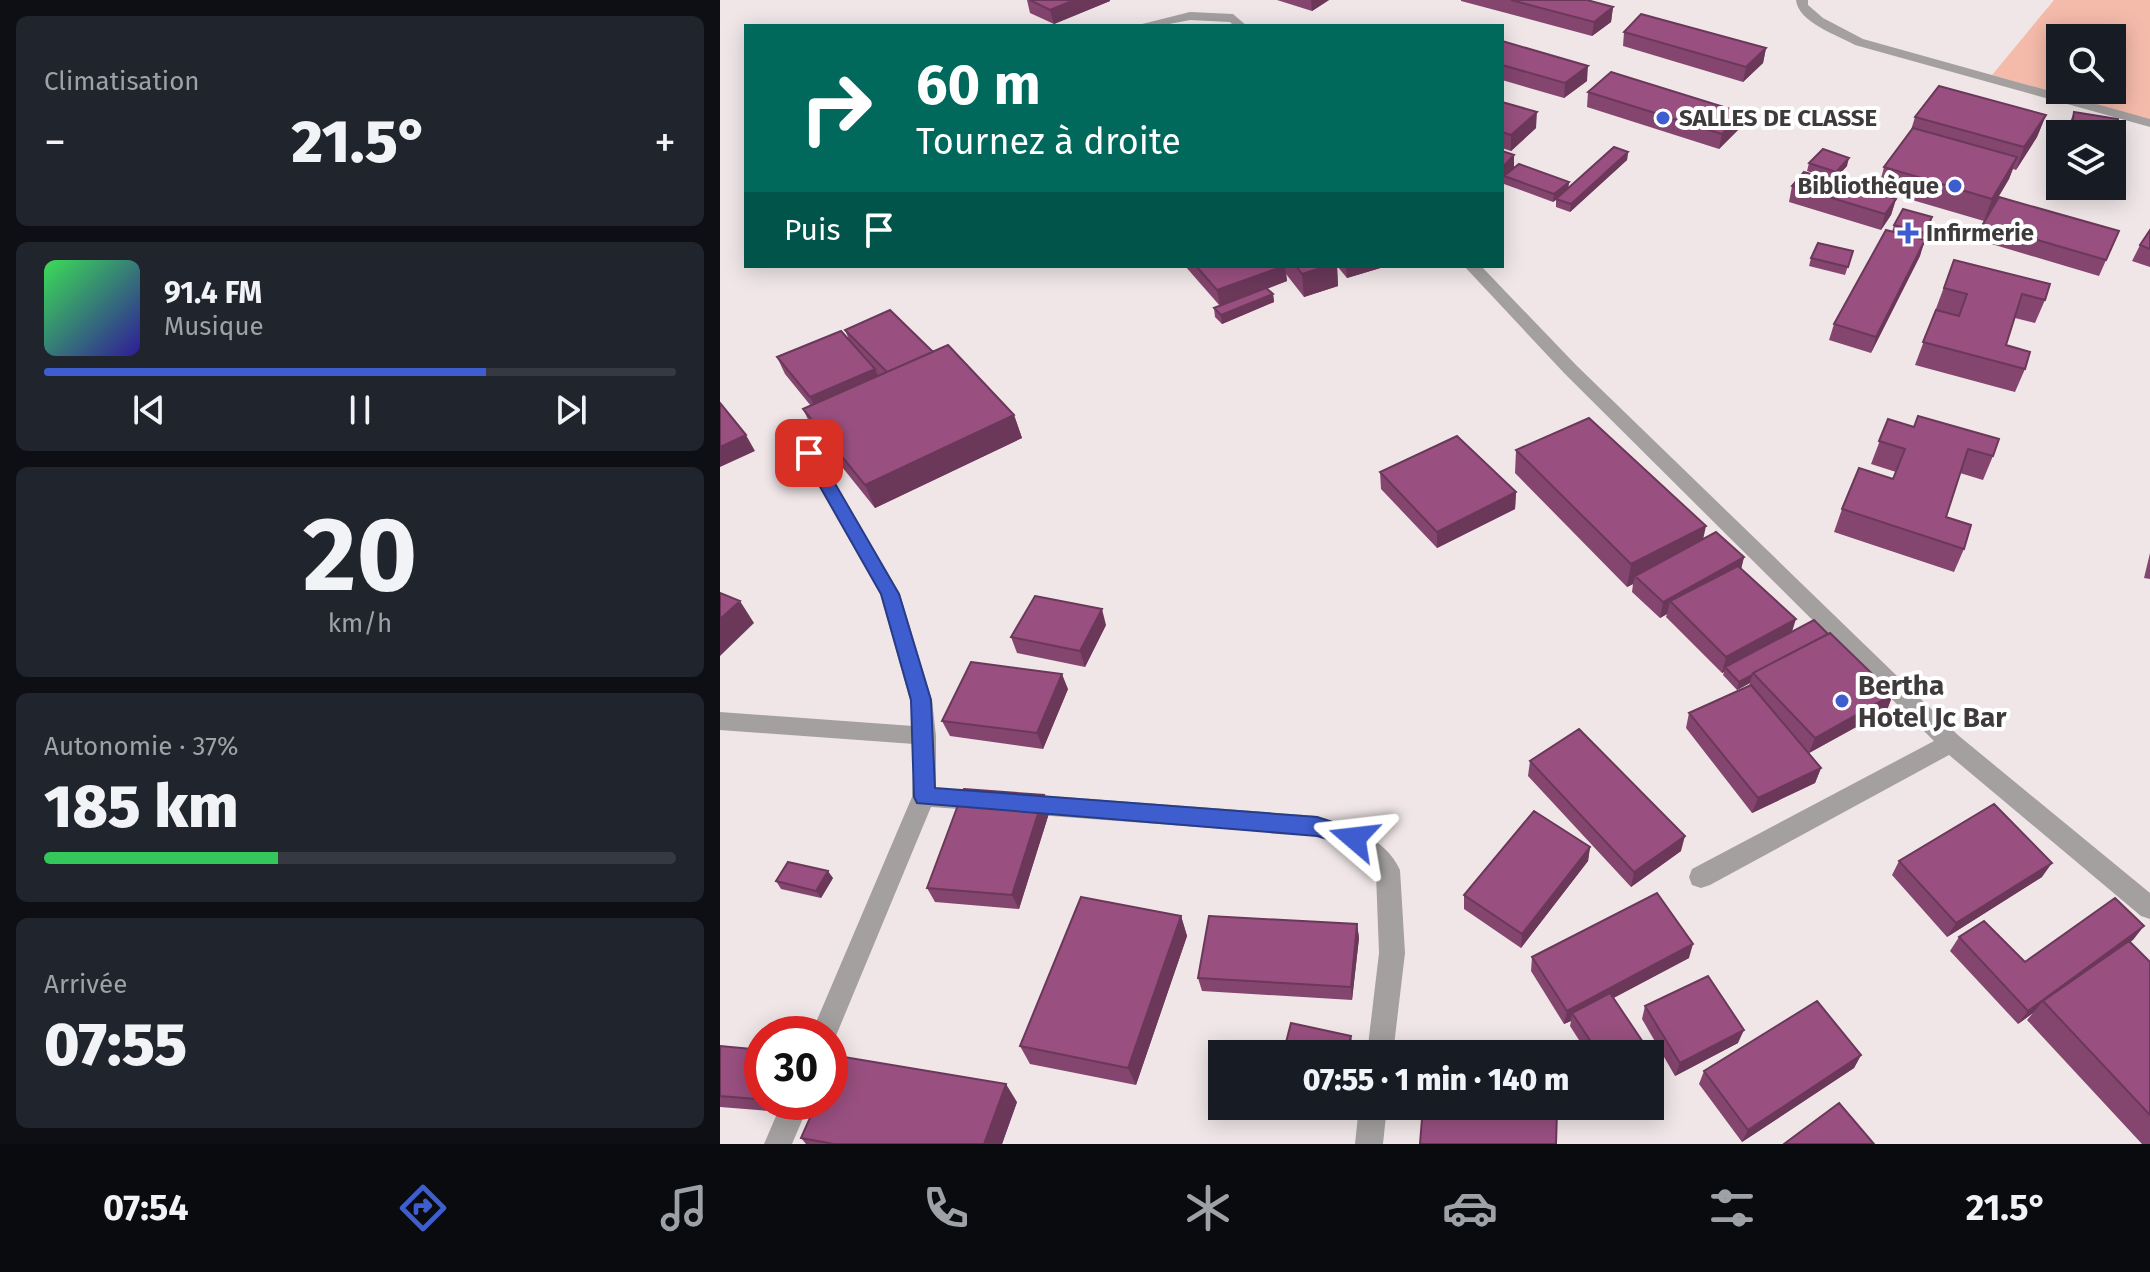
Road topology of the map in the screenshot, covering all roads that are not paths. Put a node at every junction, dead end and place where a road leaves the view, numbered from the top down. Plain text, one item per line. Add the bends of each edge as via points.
1 (1184, 0) edge
2 (1802, 0) edge
3 (1190, 16) junction
4 (1150, 24) edge
5 (1239, 24) edge
6 (2150, 123) edge
7 (1474, 268) edge
8 (796, 431) dead end
9 (720, 721) edge
10 (925, 736) junction
11 (1951, 743) junction
12 (924, 797) junction
13 (1701, 877) dead end
14 (2150, 908) edge
15 (832, 1016) edge
16 (1382, 1040) edge
17 (788, 1120) edge
18 (1372, 1120) edge
19 (778, 1144) edge
20 (1369, 1144) edge

1 - 3 street
2 - 6 street via 1819,21 1859,42
3 - 4 street
3 - 5 street via 1233,18
7 - 11 street
8 - 10 street via 890,594 921,700
9 - 10 street
10 - 12 street
11 - 13 street
11 - 14 street
12 - 15 street
12 - 16 street via 1317,826 1354,838 1388,870 1392,953
17 - 19 street
18 - 20 street

